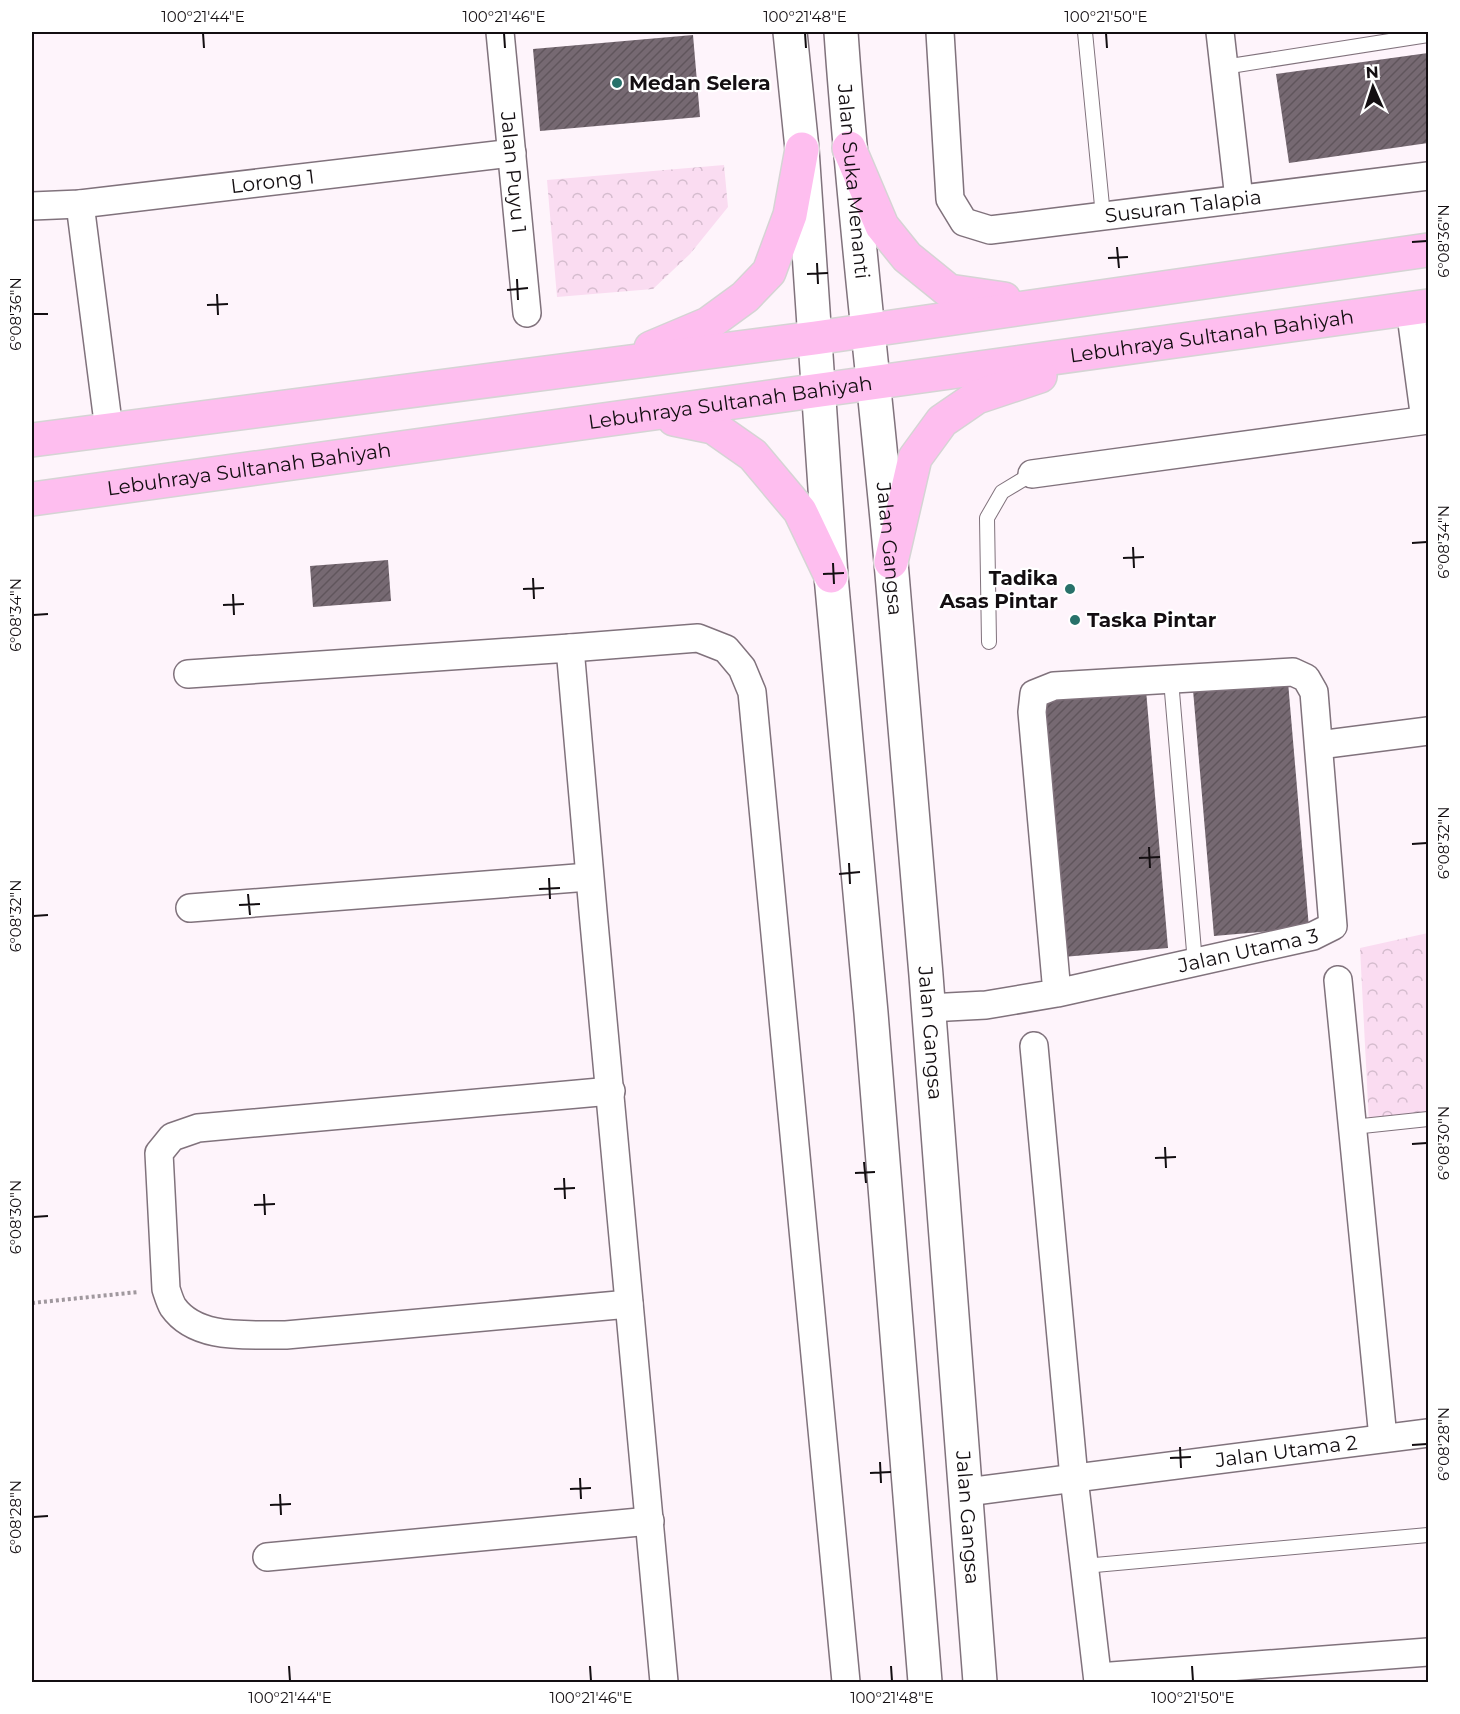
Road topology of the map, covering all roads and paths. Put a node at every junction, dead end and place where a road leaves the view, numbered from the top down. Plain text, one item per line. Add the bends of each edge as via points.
1 (500, 32) edge
2 (790, 32) edge
3 (841, 32) edge
4 (940, 32) edge
5 (1085, 32) edge
6 (1220, 32) edge
7 (1428, 35) edge
8 (1224, 67) junction
9 (849, 148) junction
10 (802, 149) junction
11 (512, 153) junction
12 (1428, 176) edge
13 (1239, 200) junction
14 (80, 204) junction
15 (32, 206) edge
16 (1103, 216) junction
17 (1428, 249) edge
18 (1045, 304) junction
19 (1419, 307) edge
20 (527, 313) dead end
21 (868, 330) junction
22 (814, 338) junction
23 (1085, 354) junction
24 (611, 364) junction
25 (874, 384) junction
26 (820, 391) junction
27 (651, 415) junction
28 (1427, 420) edge
29 (109, 430) junction
30 (32, 440) edge
31 (1032, 474) joint
32 (32, 499) edge
33 (891, 562) junction
34 (831, 576) junction
35 (989, 642) dead end
36 (570, 648) junction
37 (188, 674) dead end
38 (1171, 680) junction
39 (1428, 728) edge
40 (1319, 745) junction
41 (589, 877) junction
42 (190, 908) dead end
43 (1195, 963) junction
44 (1338, 980) dead end
45 (1058, 993) junction
46 (928, 1008) junction
47 (1034, 1046) dead end
48 (611, 1091) junction
49 (1428, 1119) edge
50 (1353, 1127) junction
51 (166, 1290) junction
52 (32, 1303) edge
53 (629, 1304) junction
54 (1428, 1433) edge
55 (1383, 1438) junction
56 (1074, 1478) junction
57 (967, 1492) junction
58 (650, 1521) junction
59 (1428, 1535) edge
60 (267, 1557) dead end
61 (1084, 1566) junction
62 (1428, 1652) edge
63 (1332, 1671) edge
64 (1214, 1676) edge
65 (1098, 1680) edge
66 (664, 1683) edge
67 (846, 1683) edge
68 (925, 1683) edge
69 (980, 1683) edge

1 - 11 street, Jalan Puyu 1
2 - 10 main road
3 - 9 main road, Jalan Suka Menanti
4 - 16 street, Susuran Talapia via 950,199 964,222 990,230
5 - 16 lane
6 - 8 street
7 - 8 lane
8 - 13 street
9 - 18 main road via 882,226 907,257 949,291
9 - 21 main road, Jalan Suka Menanti
10 - 22 main road
10 - 24 main road via 790,215 769,272 745,297 708,324
11 - 14 street, Lorong 1
11 - 20 street, Jalan Puyu 1
12 - 13 street, Susuran Talapia
13 - 16 street, Susuran Talapia
14 - 15 street, Lorong 1
14 - 29 street
17 - 18 main road
18 - 21 main road
19 - 23 main road, Lebuhraya Sultanah Bahiyah
19 - 28 street
21 - 22 main road
21 - 25 main road, Jalan Suka Menanti
22 - 24 main road
22 - 26 main road
23 - 25 main road, Lebuhraya Sultanah Bahiyah
23 - 33 main road via 1052,372 977,397 942,421 915,458
24 - 29 main road
25 - 26 main road, Lebuhraya Sultanah Bahiyah
25 - 33 main road, Jalan Gangsa
26 - 27 main road, Lebuhraya Sultanah Bahiyah
26 - 34 main road
27 - 32 main road, Lebuhraya Sultanah Bahiyah
27 - 34 main road via 713,427 753,455 800,511
28 - 31 street
29 - 30 main road
31 - 35 lane via 1002,492 987,519
33 - 46 main road, Jalan Gangsa
34 - 68 main road
36 - 37 street
36 - 41 street
36 - 67 street via 698,638 726,649 742,668 752,692
38 - 40 street, Jalan Utama 3 via 1293,672 1306,678 1314,692
38 - 43 lane
38 - 45 street via 1054,686 1034,694 1032,712
39 - 40 street
40 - 43 street, Jalan Utama 3 via 1333,926 1313,936
41 - 42 street
41 - 48 street
43 - 45 street, Jalan Utama 3
44 - 50 street
45 - 46 street, Jalan Utama 3 via 986,1005
46 - 57 main road, Jalan Gangsa
47 - 56 street
48 - 51 street via 198,1128 172,1137 159,1154
48 - 53 street
49 - 50 lane
50 - 55 street
51 - 52 path
51 - 53 street via 172,1306 187,1321 207,1330 286,1335
53 - 58 street
54 - 55 street, Jalan Utama 2
55 - 56 street, Jalan Utama 2
56 - 57 street, Jalan Utama 2
56 - 61 street
57 - 69 main road, Jalan Gangsa
58 - 60 street
58 - 66 street
59 - 61 lane
61 - 65 street
62 - 63 street
63 - 64 street
64 - 65 street

